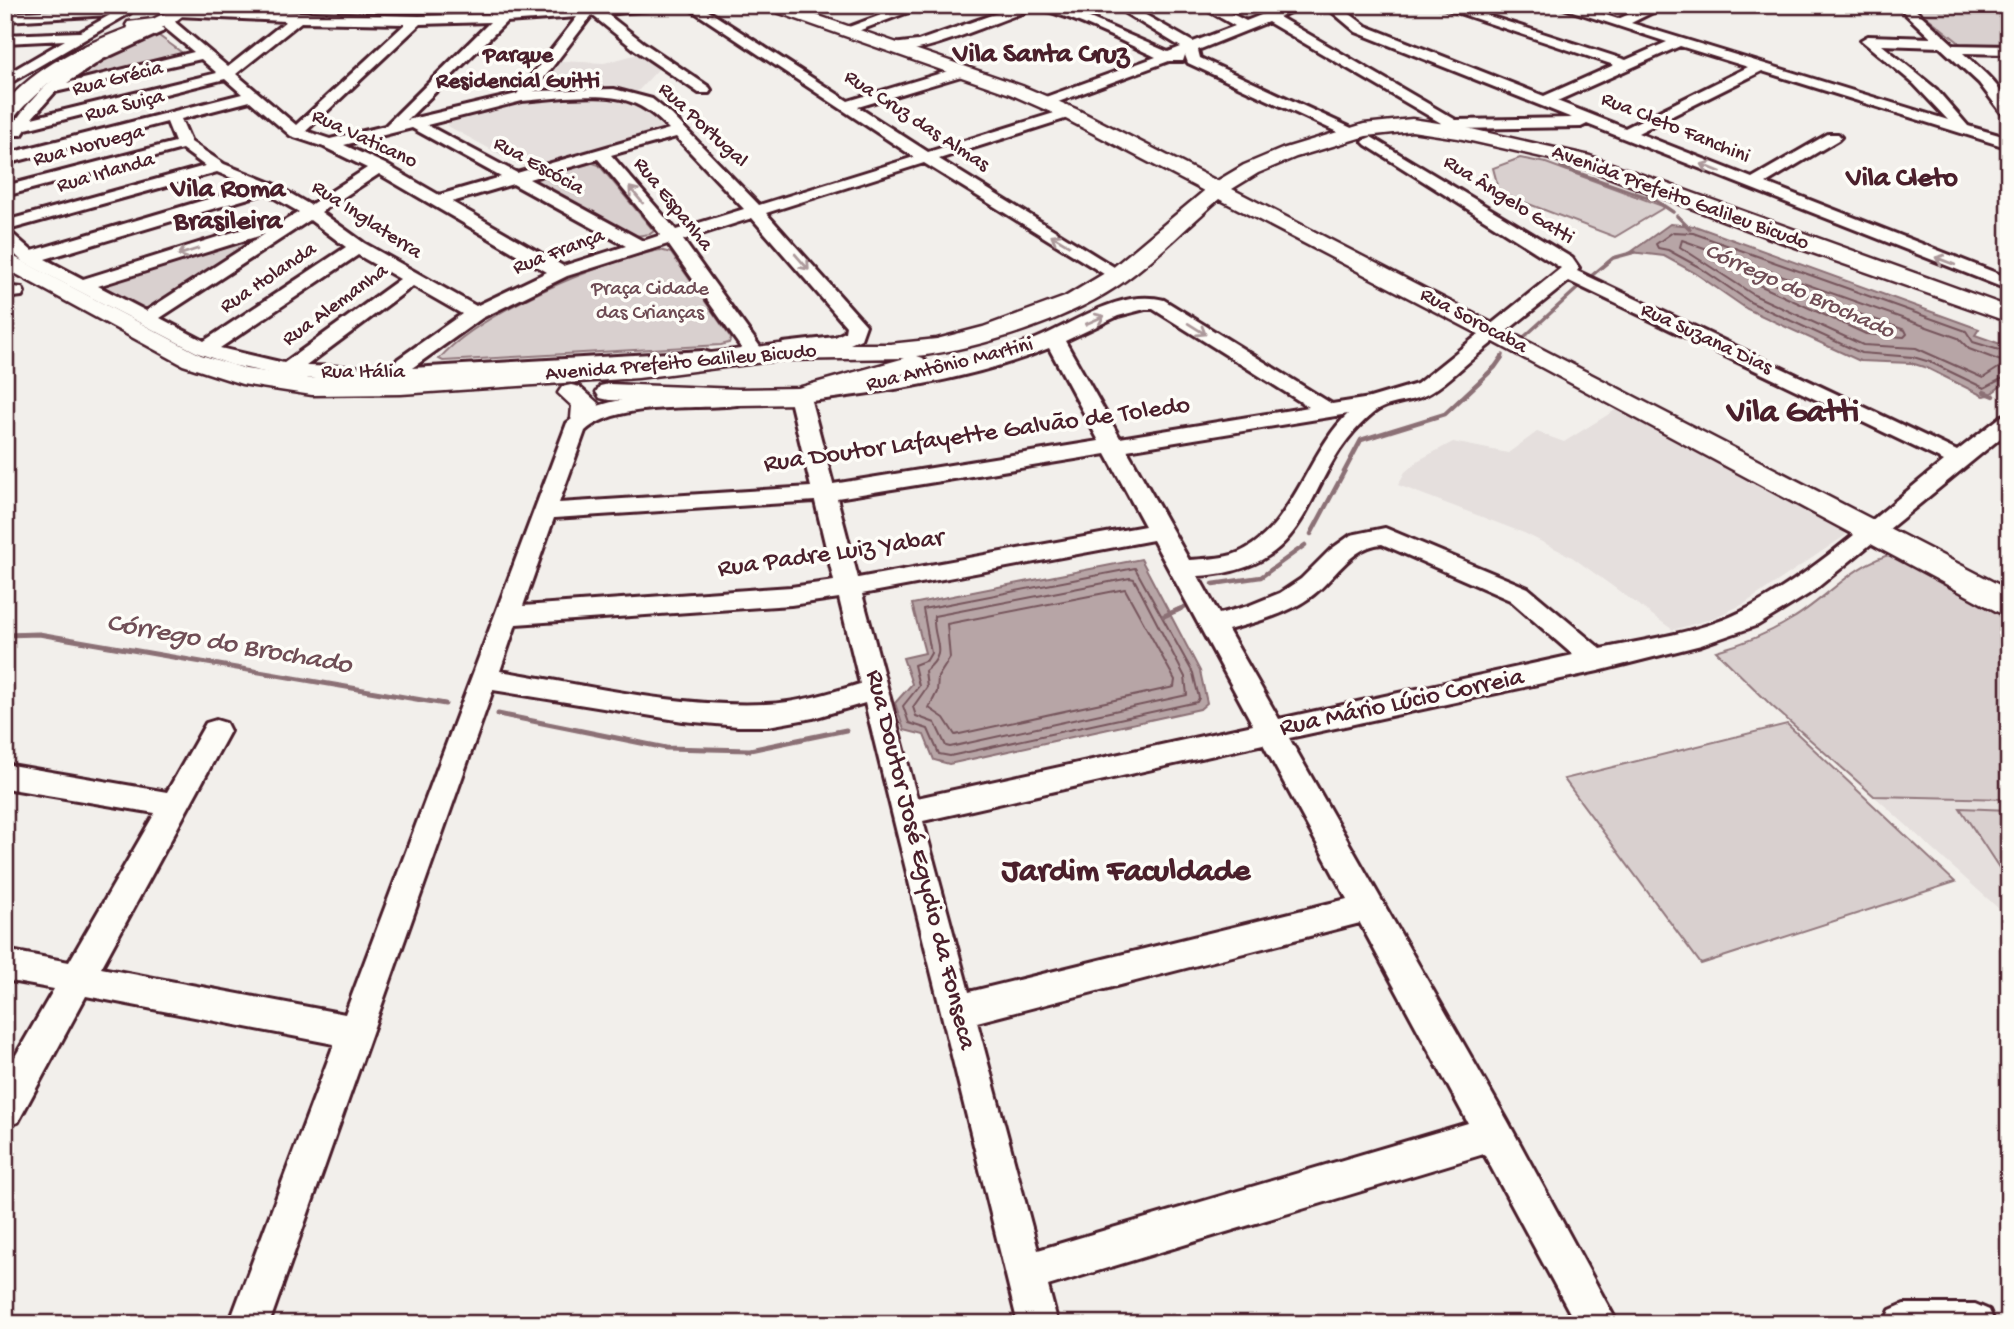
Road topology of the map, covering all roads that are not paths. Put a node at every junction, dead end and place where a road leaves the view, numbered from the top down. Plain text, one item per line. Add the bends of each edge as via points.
1 (239, 5) edge
2 (346, 5) edge
3 (450, 5) edge
4 (660, 5) edge
5 (690, 5) edge
6 (771, 5) edge
7 (800, 5) edge
8 (921, 5) edge
9 (1034, 5) edge
10 (1118, 5) edge
11 (1204, 5) edge
12 (1298, 5) edge
13 (1330, 5) edge
14 (1441, 5) edge
15 (1560, 5) edge
16 (1619, 5) edge
17 (1661, 5) edge
18 (1902, 5) edge
19 (128, 9) edge
20 (555, 10) edge
21 (591, 11) junction
22 (173, 12) edge
23 (1644, 13) junction
24 (225, 15) junction
25 (5, 17) edge
26 (1269, 17) junction
27 (502, 18) junction
28 (297, 19) junction
29 (330, 20) junction
30 (416, 20) junction
31 (438, 20) junction
32 (1619, 23) junction
33 (865, 24) junction
34 (1245, 26) junction
35 (845, 31) junction
36 (83, 34) junction
37 (5, 39) edge
38 (1678, 42) junction
39 (1949, 46) junction
40 (2009, 50) edge
41 (925, 52) junction
42 (204, 54) junction
43 (1192, 54) junction
44 (1168, 57) junction
45 (39, 60) junction
46 (5, 62) edge
47 (1626, 65) junction
48 (1762, 66) junction
49 (963, 71) junction
50 (228, 74) junction
51 (5, 82) edge
52 (704, 90) dead end
53 (1992, 91) junction
54 (2009, 91) edge
55 (47, 92) junction
56 (5, 94) edge
57 (253, 96) junction
58 (522, 97) junction
59 (1045, 102) junction
60 (1545, 102) junction
61 (846, 106) junction
62 (1069, 113) junction
63 (2009, 113) edge
64 (172, 116) junction
65 (12, 121) edge
66 (1597, 122) junction
67 (415, 124) junction
68 (1443, 125) junction
69 (1963, 129) junction
70 (388, 131) junction
71 (679, 131) junction
72 (296, 133) junction
73 (1626, 133) junction
74 (1833, 137) dead end
75 (1362, 138) junction
76 (2004, 140) edge
77 (184, 144) junction
78 (329, 144) junction
79 (601, 153) junction
80 (925, 157) junction
81 (6, 161) edge
82 (218, 167) junction
83 (379, 167) junction
84 (516, 178) junction
85 (1752, 185) junction
86 (268, 187) junction
87 (5, 191) edge
88 (1224, 192) junction
89 (440, 200) junction
90 (757, 210) junction
91 (305, 214) junction
92 (5, 226) edge
93 (5, 235) edge
94 (672, 237) junction
95 (358, 247) junction
96 (641, 247) junction
97 (17, 258) edge
98 (561, 272) junction
99 (1567, 273) junction
100 (1118, 275) junction
101 (413, 278) junction
102 (83, 285) junction
103 (2009, 285) edge
104 (9, 290) edge
105 (475, 314) junction
106 (2009, 315) edge
107 (146, 319) junction
108 (2009, 326) edge
109 (1493, 332) junction
110 (1054, 339) junction
111 (205, 349) junction
112 (832, 351) junction
113 (767, 353) junction
114 (721, 360) junction
115 (286, 371) junction
116 (397, 374) junction
117 (813, 392) junction
118 (745, 397) junction
119 (1375, 403) junction
120 (577, 406) junction
121 (1328, 410) junction
122 (2004, 429) edge
123 (1114, 445) junction
124 (1959, 460) junction
125 (824, 493) junction
126 (545, 511) junction
127 (1162, 531) junction
128 (1872, 532) junction
129 (1183, 569) junction
130 (849, 588) junction
131 (2009, 604) edge
132 (506, 616) junction
133 (1213, 624) junction
134 (1598, 661) junction
135 (484, 678) junction
136 (875, 690) junction
137 (216, 730) dead end
138 (1273, 732) junction
139 (5, 776) edge
140 (174, 804) junction
141 (906, 813) junction
142 (1369, 907) junction
143 (5, 965) edge
144 (78, 978) junction
145 (958, 1011) junction
146 (355, 1032) junction
147 (5, 1108) edge
148 (1494, 1133) junction
149 (1025, 1273) junction
150 (249, 1324) edge
151 (1038, 1324) edge
152 (1598, 1324) edge
153 (1904, 1324) edge
154 (1975, 1324) edge

1 - 24 street
2 - 29 street
3 - 31 street
4 - 21 street
5 - 61 street, Rua Cruz das Almas
6 - 35 main road, Rua Sorocaba
7 - 33 main road, Rua Sorocaba
8 - 33 street
9 - 41 street
9 - 44 street via 1071,15
10 - 43 street
11 - 34 street
12 - 26 street
13 - 60 street, Rua Cleto Fanchini via 1361,29
14 - 47 street
15 - 32 street
16 - 23 street
17 - 23 street
18 - 39 street
19 - 22 main road via 128,24 135,25
19 - 25 street
19 - 36 street
19 - 56 main road
20 - 21 street
20 - 27 street
21 - 52 street
21 - 58 street
22 - 24 street
22 - 42 street, Rua Vaticano
22 - 55 street
22 - 65 main road via 55,71 18,100
23 - 32 street
24 - 28 street
26 - 34 street
26 - 68 street
27 - 31 street
27 - 70 street
28 - 29 street
28 - 50 street
29 - 30 street
30 - 31 street
30 - 72 street
32 - 38 street
33 - 35 street
33 - 41 main road, Rua Sorocaba via 913,40
34 - 43 street
35 - 41 main road, Rua Sorocaba via 892,48
36 - 37 street
36 - 45 street
38 - 47 street
38 - 48 street
39 - 40 street
39 - 53 street
39 - 69 street via 1868,40 1951,111
41 - 49 main road, Rua Sorocaba
42 - 50 street, Rua Vaticano
42 - 55 street
43 - 44 street
43 - 75 street
44 - 59 street
45 - 46 street
45 - 51 street
47 - 60 street
48 - 69 street
48 - 73 street
49 - 59 main road, Rua Sorocaba
49 - 61 street
50 - 57 street, Rua Vaticano
50 - 65 street, Rua Grécia
53 - 54 street
53 - 63 street
55 - 65 street
57 - 64 street, Rua Suiça
57 - 72 street, Rua Vaticano
58 - 67 street, Rua Portugal
58 - 71 street, Rua Portugal via 628,95 651,105
59 - 62 main road, Rua Sorocaba
60 - 66 street, Rua Cleto Fanchini
61 - 80 street, Rua Cruz das Almas
62 - 80 street, Rua França
62 - 88 main road, Rua Sorocaba
64 - 77 street
64 - 81 street, Rua Suiça
65 - 81 street
66 - 68 street
66 - 73 street, Rua Cleto Fanchini
67 - 70 street, Rua Portugal
67 - 84 street, Rua Escócia
68 - 75 main road, Avenida Prefeito Galileu Bicudo
68 - 106 main road, Avenida Prefeito Galileu Bicudo via 1583,160
68 - 108 main road, Avenida Prefeito Galileu Bicudo via 1496,147 1558,160
69 - 76 street
70 - 78 street, Rua Portugal
71 - 79 street
71 - 90 street, Rua Portugal
72 - 78 street, Rua Vaticano
85 -> 73 street, Rua Cleto Fanchini
74 - 85 street
75 - 88 main road, Avenida Prefeito Galileu Bicudo via 1289,162
75 - 99 street, Rua Ângelo Gatti via 1566,262
77 - 82 street, Rua Inglaterra
77 - 87 street, Rua Noruega
78 - 83 street, Rua Vaticano
79 - 84 street
94 -> 79 street, Rua Espanha
80 - 90 street, Rua França
100 -> 80 street, Rua Cruz das Almas
82 - 86 street, Rua Inglaterra
82 - 92 street, Rua Irlanda
83 - 89 street, Rua Vaticano
83 - 91 street
84 - 89 street
84 - 96 street, Rua Escócia
103 -> 85 street, Rua Cleto Fanchini
86 - 91 street, Rua Inglaterra
86 - 97 street
88 - 100 main road, Avenida Prefeito Galileu Bicudo
88 - 109 main road, Rua Sorocaba
88 - 117 main road, Avenida Prefeito Galileu Bicudo via 1121,287 1069,316 997,343
89 - 98 street, Rua Vaticano
90 - 94 street, Rua França
90 -> 113 street, Rua Portugal via 857,330 839,343 791,346
91 - 95 street, Rua Inglaterra
91 -> 102 street
91 - 107 street
93 - 97 street, Rua Itália
94 - 96 street, Rua França
94 - 113 street, Rua Espanha
95 - 101 street, Rua Inglaterra
95 - 111 street, Rua Holanda
96 - 98 street, Rua França
97 - 102 street, Rua Itália
97 - 114 main road, Avenida Prefeito Galileu Bicudo via 192,360 271,382 312,387 401,386
98 - 105 street, Rua França
99 - 109 street, Rua Ângelo Gatti
99 - 124 street, Rua Suzana Dias
100 - 112 main road, Avenida Prefeito Galileu Bicudo via 1073,302 992,332 913,349
101 - 105 street, Rua Inglaterra
101 - 115 street, Rua Alemanha
102 - 107 street, Rua Itália
104 - 120 main road, Avenida Prefeito Galileu Bicudo via 176,375 239,394 312,403
105 - 116 street, Rua França via 405,363
107 - 111 street, Rua Itália
109 - 119 street, Rua Ângelo Gatti via 1424,388
109 - 128 main road, Rua Sorocaba
110 - 117 street, Rua Antônio Martini via 948,372 868,388
110 -> 121 street, Rua Antônio Martini via 1136,303 1157,304
110 - 123 street
111 - 115 street, Rua Itália via 235,361
112 - 113 main road, Avenida Prefeito Galileu Bicudo
112 - 117 main road via 848,366 842,378
113 - 114 main road, Avenida Prefeito Galileu Bicudo
113 - 116 street, Rua Itália
114 - 118 main road via 707,380 717,392
115 - 116 street, Rua Itália
117 - 118 main road, Avenida Prefeito Galileu Bicudo
117 - 125 street, Rua Doutor José Egydio da Fonseca
118 - 120 main road, Avenida Prefeito Galileu Bicudo via 640,391
119 - 121 street, Rua Doutor Lafayette Galvão de Toledo
119 - 129 street via 1346,426 1282,531 1268,546 1226,567
120 - 126 street via 575,428
121 - 123 street, Rua Doutor Lafayette Galvão de Toledo
122 - 124 street, Rua Mário Lúcio Correia
123 - 125 street, Rua Doutor Lafayette Galvão de Toledo
123 - 127 street
124 - 128 street, Rua Mário Lúcio Correia
125 - 126 street, Rua Doutor Lafayette Galvão de Toledo
125 - 130 street, Rua Doutor José Egydio da Fonseca
126 - 132 street
127 - 129 street
127 - 130 street, Rua Padre Luiz Yabar
128 - 131 main road, Rua Sorocaba
128 - 134 street, Rua Mário Lúcio Correia via 1803,586 1749,618 1701,636
129 - 133 street
130 - 132 street, Rua Padre Luiz Yabar
130 - 136 street, Rua Doutor José Egydio da Fonseca
132 - 135 street
133 - 134 street via 1279,604 1301,592 1354,542 1385,536 1519,594
133 - 138 street
134 - 138 street, Rua Mário Lúcio Correia
135 - 136 street via 683,711 738,715 802,710
135 - 146 street
136 - 141 street, Rua Doutor José Egydio da Fonseca
137 - 140 street
138 - 141 street, Rua Mário Lúcio Correia
138 - 142 street
139 - 140 street
140 - 144 street
141 - 145 street, Rua Doutor José Egydio da Fonseca
142 - 145 street
142 - 148 street
143 - 144 street
144 - 146 street
144 - 147 street
145 - 149 street, Rua Doutor José Egydio da Fonseca
146 - 150 street
148 - 149 street
148 - 152 street
149 - 151 street, Rua Doutor José Egydio da Fonseca
153 - 154 street

